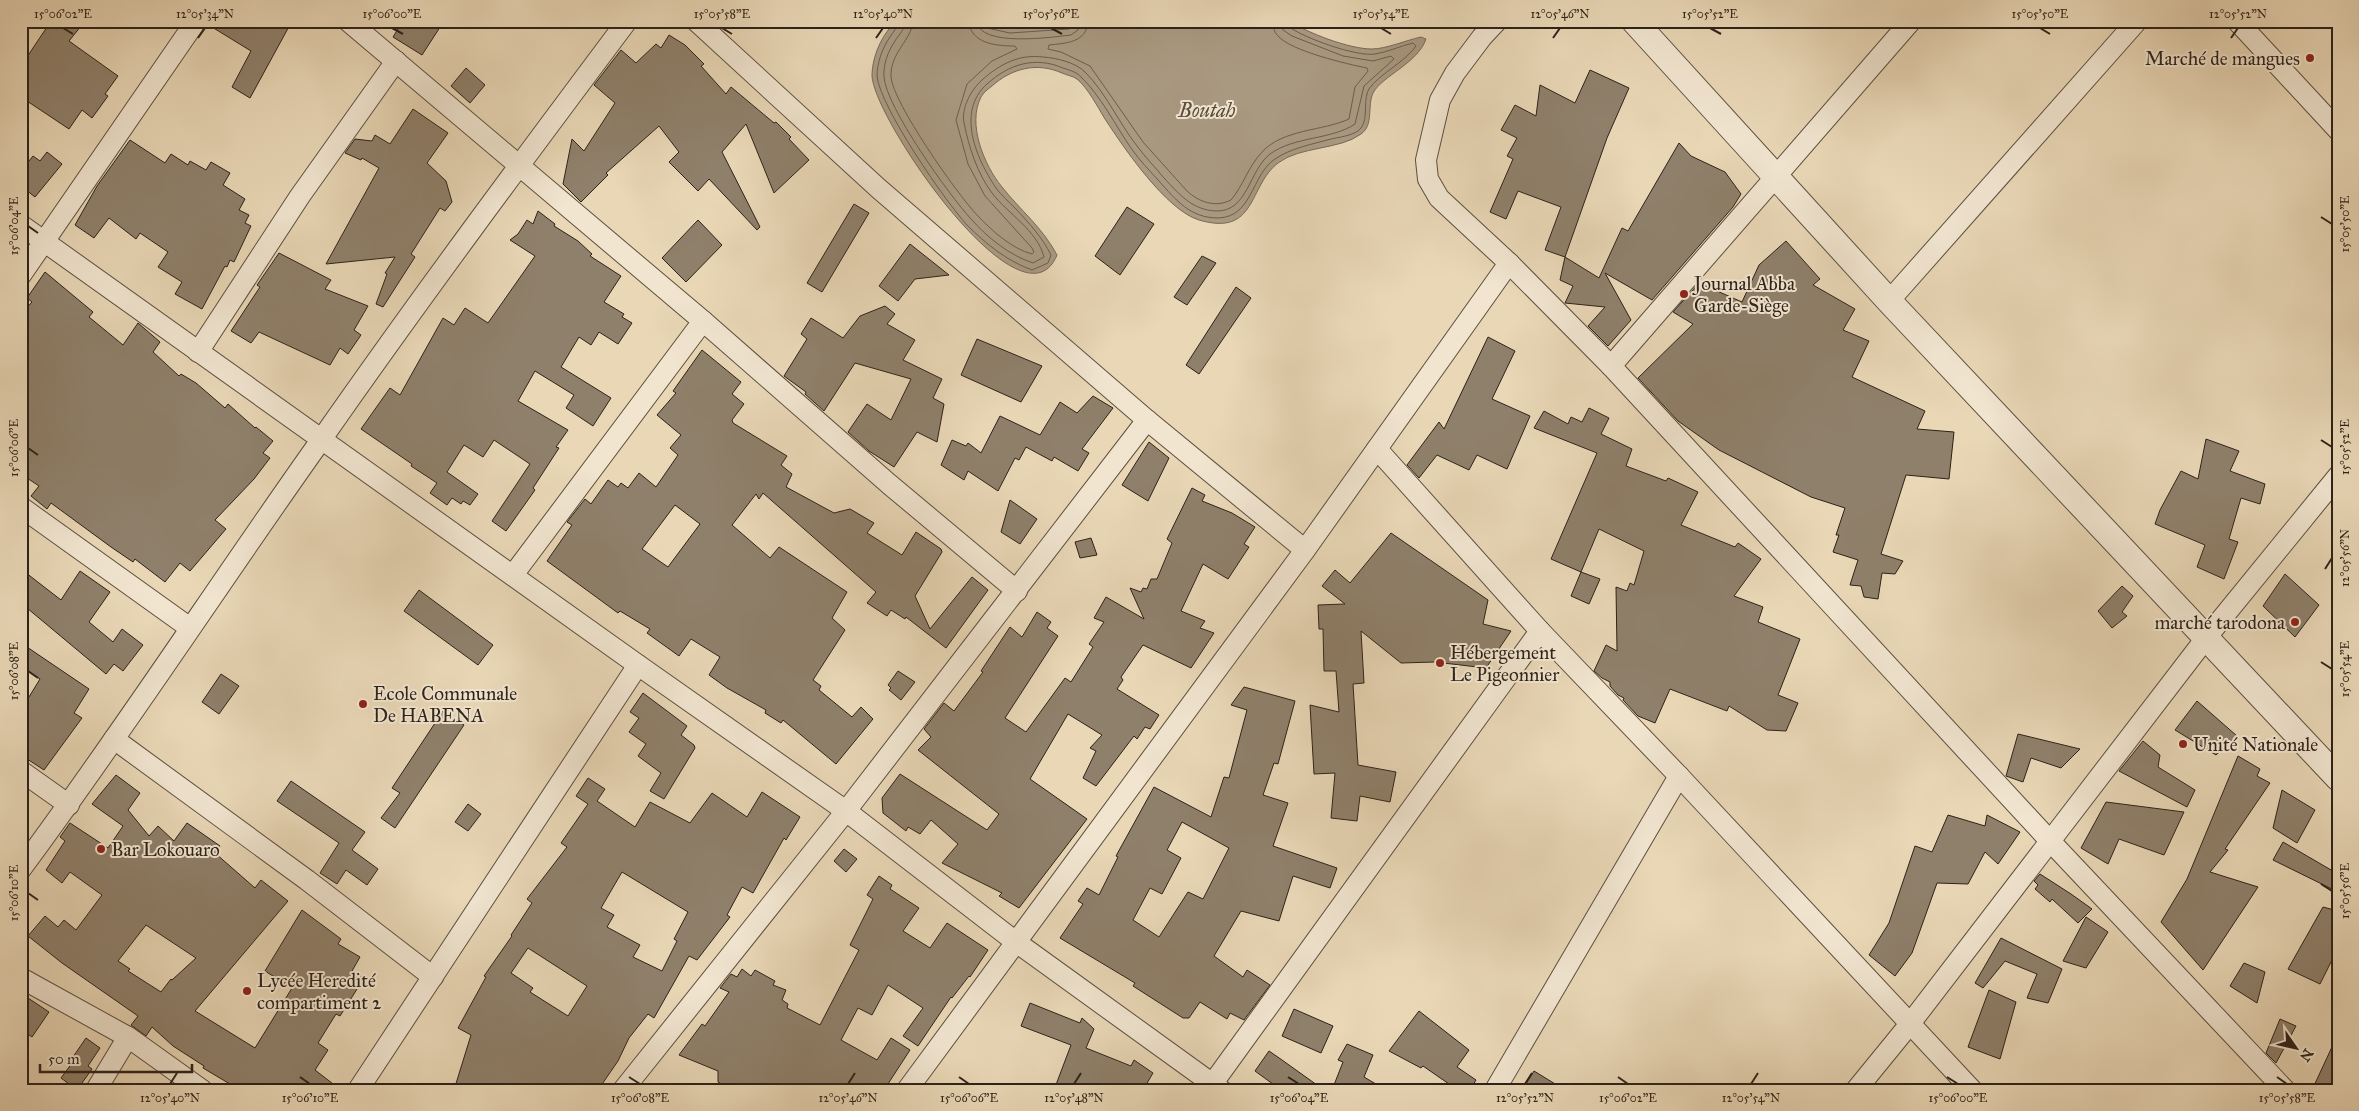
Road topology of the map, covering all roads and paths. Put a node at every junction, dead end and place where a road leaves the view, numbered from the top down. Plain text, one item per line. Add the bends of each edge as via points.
1 (196, 21) edge
2 (348, 21) edge
3 (627, 21) edge
4 (696, 21) edge
5 (1497, 21) edge
6 (1634, 21) edge
7 (1911, 21) edge
8 (2138, 21) edge
9 (2237, 21) edge
10 (396, 61) junction
11 (2338, 130) edge
12 (519, 165) junction
13 (1775, 178) junction
14 (21, 224) edge
15 (44, 242) junction
16 (1509, 263) junction
17 (21, 275) edge
18 (1889, 301) junction
19 (703, 321) junction
20 (198, 352) junction
21 (1610, 366) junction
22 (1147, 420) junction
23 (321, 440) junction
24 (1377, 449) junction
25 (2338, 476) edge
26 (21, 507) edge
27 (1305, 550) junction
28 (513, 575) junction
29 (1017, 591) junction
30 (190, 628) junction
31 (1540, 631) junction
32 (2206, 638) junction
33 (638, 666) junction
34 (114, 739) junction
35 (21, 771) edge
36 (1679, 776) junction
37 (2338, 778) edge
38 (69, 805) junction
39 (846, 811) junction
40 (2051, 842) junction
41 (21, 869) edge
42 (1016, 942) junction
43 (433, 977) junction
44 (21, 978) edge
45 (1909, 1025) junction
46 (128, 1037) junction
47 (1214, 1088) edge
48 (96, 1090) edge
49 (202, 1090) edge
50 (358, 1090) edge
51 (623, 1090) edge
52 (907, 1090) edge
53 (1495, 1090) edge
54 (1856, 1090) edge
55 (1972, 1090) edge
56 (2285, 1090) edge

1 - 15 street
2 - 10 street
3 - 12 street
4 - 22 street via 878,188
5 - 16 street via 1482,36 1440,100 1426,160 1428,179 1439,198
6 - 13 street
7 - 13 street
8 - 18 street
9 - 11 street
10 - 12 street
10 - 20 street via 300,196
12 - 19 street
12 - 23 street
13 - 18 street
13 - 21 street
14 - 15 street
15 - 17 street
15 - 20 street
16 - 21 street
16 - 24 street
18 - 32 street
19 - 28 street
19 - 29 street
20 - 23 street
21 - 40 street
22 - 27 street
22 - 29 street
23 - 28 street
23 - 30 street
24 - 27 street
24 - 31 street
25 - 32 street
26 - 30 street
27 - 42 street
28 - 33 street
29 - 39 street
30 - 34 street
31 - 36 street
31 - 47 street
32 - 37 street
32 - 40 street
33 - 39 street
33 - 43 street
34 - 38 street
34 - 43 street
35 - 38 street
36 - 45 street
36 - 53 street
38 - 41 street
39 - 42 street
39 - 51 street
40 - 45 street
40 - 56 street
42 - 47 street
42 - 52 street
43 - 50 street
44 - 46 street
45 - 54 street
45 - 55 street
46 - 48 street
46 - 49 street

